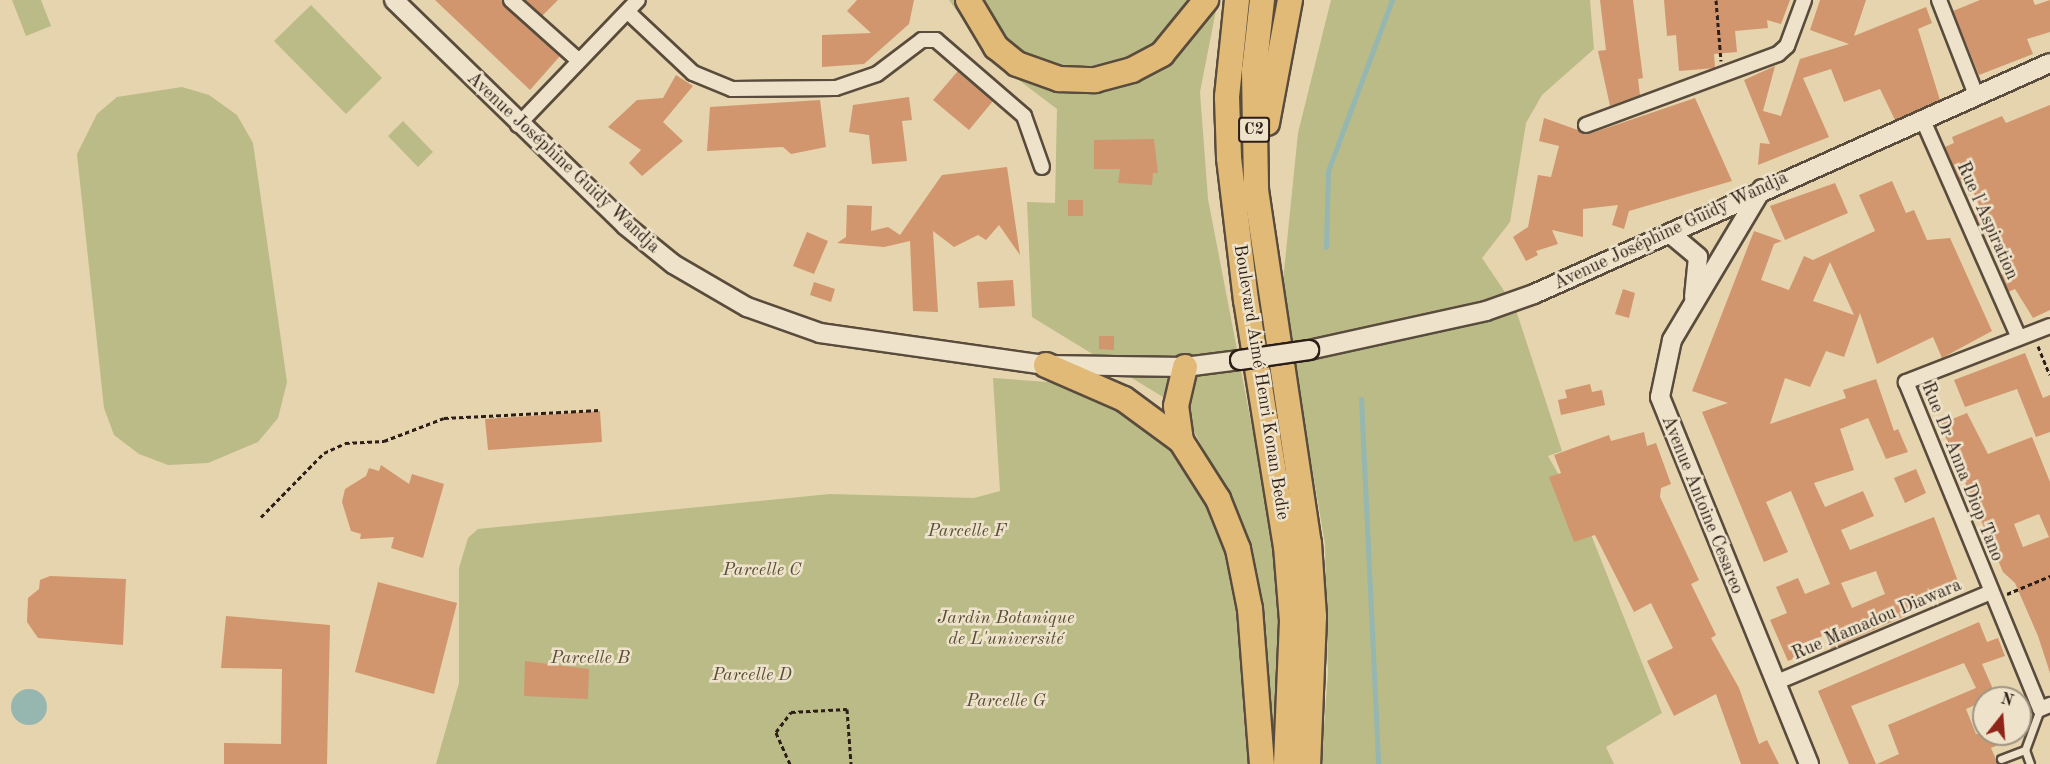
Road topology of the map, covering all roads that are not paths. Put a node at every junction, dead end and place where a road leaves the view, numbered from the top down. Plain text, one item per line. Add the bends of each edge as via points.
1 (394, 0) edge
2 (511, 0) edge
3 (639, 0) edge
4 (968, 0) edge
5 (1206, 0) edge
6 (1237, 0) edge
7 (1262, 0) edge
8 (1290, 0) edge
9 (1804, 0) edge
10 (1939, 0) edge
11 (628, 12) junction
12 (578, 60) junction
13 (2050, 63) edge
14 (1976, 95) junction
15 (1922, 118) junction
16 (518, 125) junction
17 (1586, 125) dead end
18 (1042, 167) dead end
19 (1763, 188) junction
20 (1672, 234) junction
21 (1266, 260) junction
22 (1690, 311) junction
23 (2050, 326) edge
24 (2025, 336) junction
25 (1046, 365) junction
26 (1185, 367) junction
27 (1181, 441) junction
28 (1993, 596) junction
29 (1777, 682) junction
30 (2045, 707) edge
31 (2025, 750) junction
32 (2001, 759) dead end
33 (1262, 764) edge
34 (1286, 764) edge
35 (1308, 764) edge
36 (1809, 764) edge
37 (2030, 764) edge

1 - 16 street, Avenue Joséphine Guidy Wandja
2 - 12 street
3 - 11 street
4 - 5 highway via 990,39 1017,64 1059,79 1095,80 1132,70 1162,54
6 - 34 highway, Boulevard Aimé Henri Konan Bedie via 1227,97 1230,158 1246,300 1286,546 1292,621
7 - 21 highway, Boulevard Aimé Henri Konan Bedie / C2 via 1254,154
8 - 21 highway via 1268,111
9 - 17 street via 1787,46 1723,78
10 - 14 street
11 - 12 street
11 - 18 street via 693,73 732,89 836,88 877,74 922,40 936,40 1024,116
12 - 16 street
13 - 14 street, Avenue Joséphine Guidy Wandja
14 - 15 street, Avenue Joséphine Guidy Wandja
15 - 19 street, Avenue Joséphine Guidy Wandja
15 - 24 street, Rue l'Aspiration
16 - 25 street, Avenue Joséphine Guidy Wandja via 673,264 747,307 831,336
19 - 20 street, Avenue Joséphine Guidy Wandja
19 - 22 street, Avenue Antoine Cesareo
20 - 22 street via 1698,257
20 - 26 street, Avenue Joséphine Guidy Wandja, bridge via 1486,311 1309,350
21 - 35 highway, Boulevard Aimé Henri Konan Bedie via 1310,543 1314,616
22 - 29 street, Avenue Antoine Cesareo via 1667,352 1660,397
23 - 24 street, Rue Dr Anna Diop Tano
24 - 28 street, Rue Dr Anna Diop Tano via 1901,382
25 - 26 street, Avenue Joséphine Guidy Wandja
25 - 27 highway via 1124,399
26 - 27 highway via 1176,406
27 - 33 highway via 1218,499 1238,549 1250,609
28 - 29 street, Rue Mamadou Diawara
28 - 30 street, Rue Dr Anna Diop Tano
29 - 36 street, Avenue Antoine Cesareo
30 - 31 lane
31 - 32 lane
31 - 37 lane

